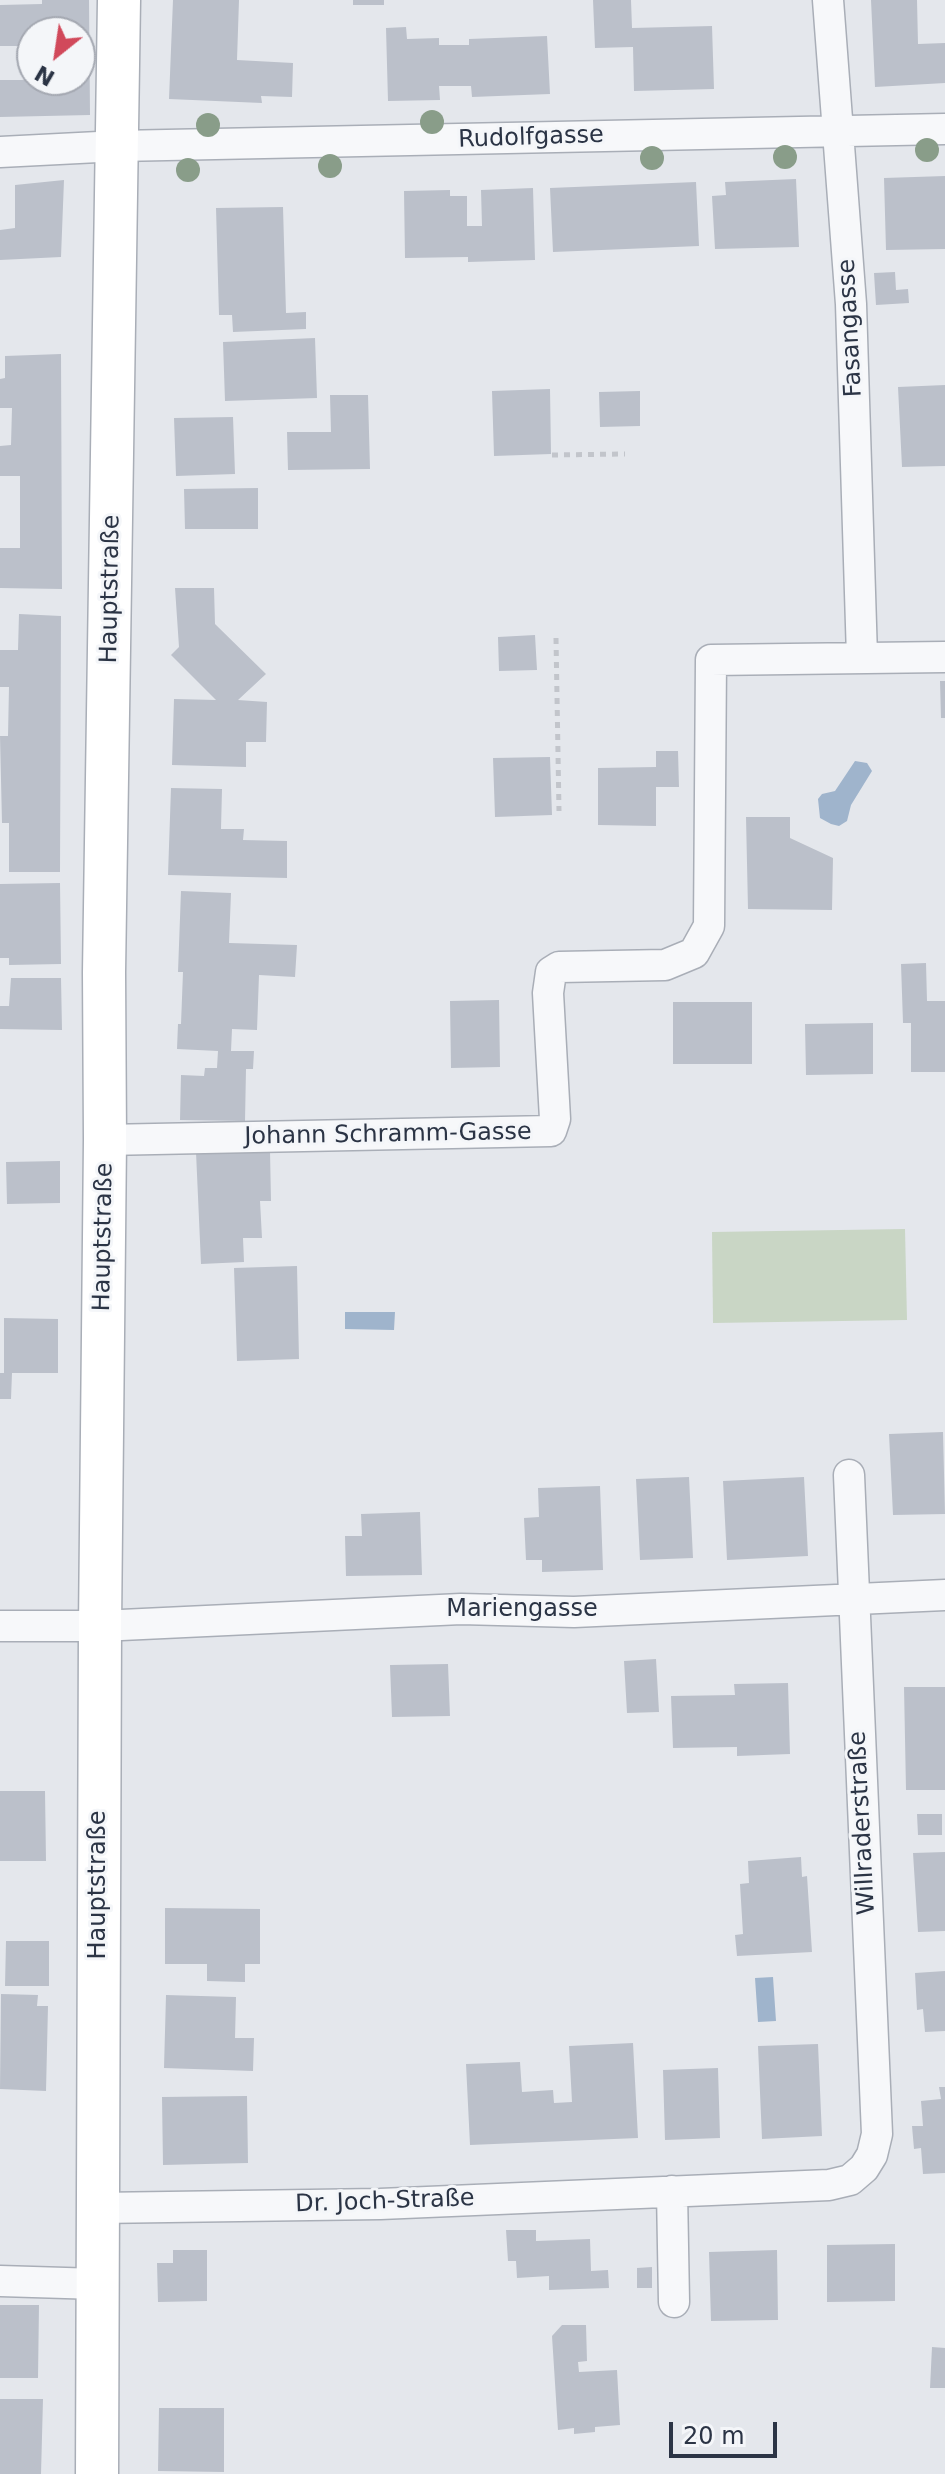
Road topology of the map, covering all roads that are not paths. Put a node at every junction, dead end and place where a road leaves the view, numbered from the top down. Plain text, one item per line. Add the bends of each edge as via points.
1 (119, 0) edge
2 (828, 0) edge
3 (945, 129) edge
4 (836, 132) junction
5 (118, 146) junction
6 (0, 152) edge
7 (862, 657) junction
8 (945, 657) edge
9 (105, 1140) junction
10 (849, 1475) dead end
11 (945, 1595) edge
12 (853, 1598) junction
13 (0, 1626) edge
14 (100, 1626) junction
15 (864, 2168) joint
16 (672, 2191) junction
17 (98, 2208) junction
18 (0, 2281) edge
19 (98, 2284) junction
20 (674, 2302) dead end
21 (97, 2474) edge

1 - 5 main road, Hauptstraße
2 - 4 street, Fasangasse
3 - 4 street, Rudolfgasse
4 - 5 street, Rudolfgasse
4 - 7 street, Fasangasse via 851,304
5 - 6 street, Rudolfgasse
5 - 9 main road, Hauptstraße
7 - 8 street, Johann Schramm-Gasse
7 - 9 street, Johann Schramm-Gasse via 711,660 709,926 694,953 665,965 559,967 551,972 551,1131
9 - 14 main road, Hauptstraße
10 - 12 street, Willraderstraße
11 - 12 street, Mariengasse
12 - 14 street, Mariengasse
12 - 15 street, Willraderstraße via 877,2134
13 - 14 street, Mariengasse
14 - 17 main road, Hauptstraße
15 - 16 street, Dr. Joch-Straße via 850,2180 829,2185
16 - 17 street, Dr. Joch-Straße via 380,2204
16 - 20 street
17 - 19 main road, Hauptstraße
18 - 19 street
19 - 21 main road, Hauptstraße

